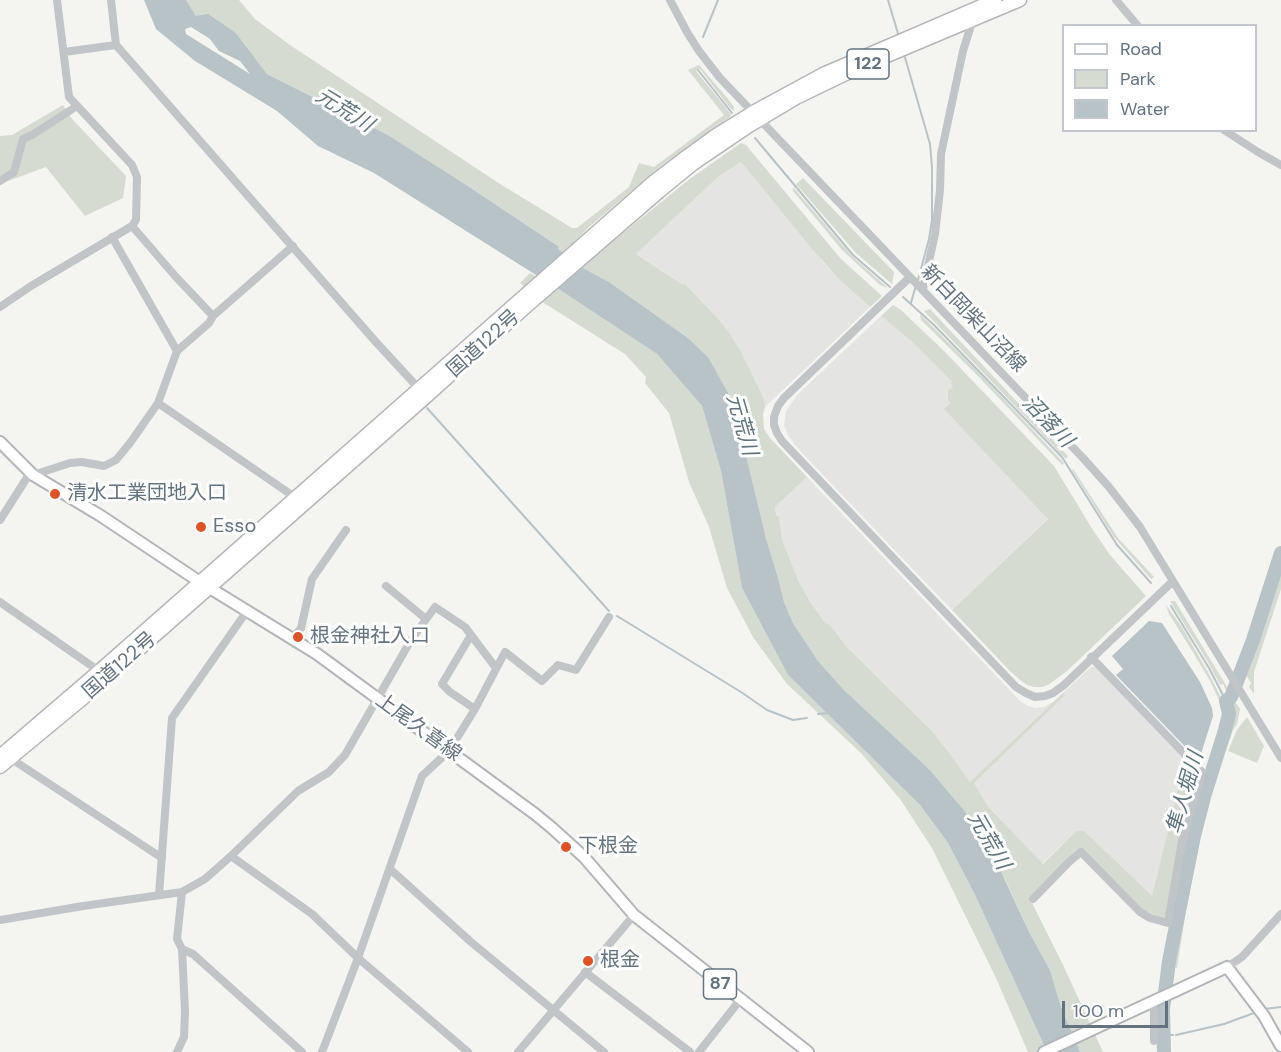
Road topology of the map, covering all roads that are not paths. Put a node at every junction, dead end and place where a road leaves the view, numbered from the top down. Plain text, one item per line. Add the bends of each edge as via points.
1 (57, 0) edge
2 (111, 0) edge
3 (670, 0) edge
4 (995, 0) edge
5 (1020, 0) edge
6 (1116, 0) edge
7 (977, 9) edge
8 (1136, 24) edge
9 (116, 45) junction
10 (64, 52) junction
11 (77, 106) junction
12 (756, 115) junction
13 (1227, 132) edge
14 (1281, 165) edge
15 (0, 181) edge
16 (132, 226) junction
17 (112, 237) junction
18 (293, 246) junction
19 (910, 277) junction
20 (923, 289) junction
21 (0, 307) edge
22 (213, 316) junction
23 (177, 351) junction
24 (422, 393) junction
25 (158, 403) junction
26 (0, 442) edge
27 (31, 474) junction
28 (300, 500) junction
29 (0, 520) edge
30 (346, 530) dead end
31 (1173, 581) junction
32 (205, 584) junction
33 (386, 586) dead end
34 (0, 602) edge
35 (247, 611) junction
36 (609, 617) dead end
37 (426, 620) junction
38 (471, 635) junction
39 (292, 639) junction
40 (1091, 657) junction
41 (496, 668) junction
42 (99, 671) junction
43 (377, 698) junction
44 (475, 709) junction
45 (449, 751) junction
46 (5, 756) edge
47 (1281, 758) edge
48 (0, 767) edge
49 (231, 856) junction
50 (162, 858) junction
51 (390, 869) junction
52 (182, 892) junction
53 (159, 895) junction
54 (1033, 899) dead end
55 (1281, 914) edge
56 (634, 915) junction
57 (0, 920) edge
58 (182, 949) junction
59 (358, 958) junction
60 (1227, 967) junction
61 (585, 972) junction
62 (740, 1000) junction
63 (1154, 1001) junction
64 (553, 1011) junction
65 (1154, 1041) dead end
66 (1281, 1046) edge
67 (520, 1051) edge
68 (177, 1052) edge
69 (302, 1052) edge
70 (322, 1052) edge
71 (468, 1052) edge
72 (604, 1052) edge
73 (690, 1052) edge
74 (699, 1052) edge
75 (808, 1052) edge
76 (1044, 1052) edge

1 - 10 street
2 - 9 street
3 - 12 street, 新白岡柴山沼線 via 699,51
4 - 7 highway, 国道122号 / 122
5 - 7 highway, 国道122号 / 122
6 - 8 street
7 - 12 highway, 国道122号 / 122 via 842,65 791,90
7 - 20 street via 963,51 941,154 940,190
9 - 10 street
9 - 18 street
10 - 11 street via 69,97
11 - 15 street via 23,139 14,172
11 - 16 street via 132,165 137,177 136,220
12 - 19 street, 新白岡柴山沼線
12 - 24 highway, 国道122号 / 122 via 716,135 653,182 589,245
13 - 14 street
16 - 17 street
16 - 22 street
17 - 21 street
17 - 23 street
18 - 22 street
18 - 24 street
19 - 20 street, 新白岡柴山沼線
19 - 40 street via 777,406 777,433 1016,687 1035,697 1053,693
20 - 31 street, 新白岡柴山沼線 via 1109,487 1140,527
22 - 23 street
23 - 25 street
24 - 28 highway, 国道122号 / 122
25 - 27 street via 116,460 104,466 70,463
25 - 28 street
26 - 27 main road, 上尾久喜線 / 87
27 - 29 street
27 - 32 main road, 上尾久喜線 / 87
28 - 32 highway, 国道122号 / 122
30 - 39 street via 312,579 300,628
31 - 40 street
31 - 47 street, 新白岡柴山沼線
32 - 35 main road, 上尾久喜線 / 87
32 - 42 highway, 国道122号 / 122
32 - 46 highway, 国道122号 / 122 via 92,691
33 - 37 street
34 - 42 street
35 - 39 main road, 上尾久喜線 / 87
35 - 50 street via 172,718
36 - 41 street via 576,670 558,665 542,681 505,652
37 - 38 street via 435,607
37 - 43 street
38 - 41 street
38 - 44 street via 442,684
39 - 43 main road, 上尾久喜線 / 87
40 - 54 street via 1202,772 1182,841 1168,923 1140,912 1081,852
41 - 44 street
42 - 46 highway, 国道122号 / 122
43 - 45 main road, 上尾久喜線 / 87
43 - 49 street via 345,755 329,772 298,791
44 - 45 street
45 - 51 street via 422,776
45 - 56 main road, 上尾久喜線 / 87 via 552,828 584,857
46 - 48 highway, 国道122号 / 122
46 - 50 street
49 - 52 street via 205,879
49 - 59 street via 312,914
50 - 53 street
51 - 59 street
51 - 64 street
52 - 53 street
52 - 58 street via 177,939
53 - 57 street
55 - 60 street via 1242,957
56 - 61 street
56 - 62 main road, 上尾久喜線 / 87
58 - 68 street via 184,1036
58 - 69 street via 193,954
59 - 70 street
59 - 71 street
60 - 63 main road
60 - 66 main road
61 - 64 street
61 - 73 street
62 - 74 street
62 - 75 main road, 上尾久喜線 / 87
63 - 65 street
63 - 76 main road
64 - 67 street
64 - 72 street

